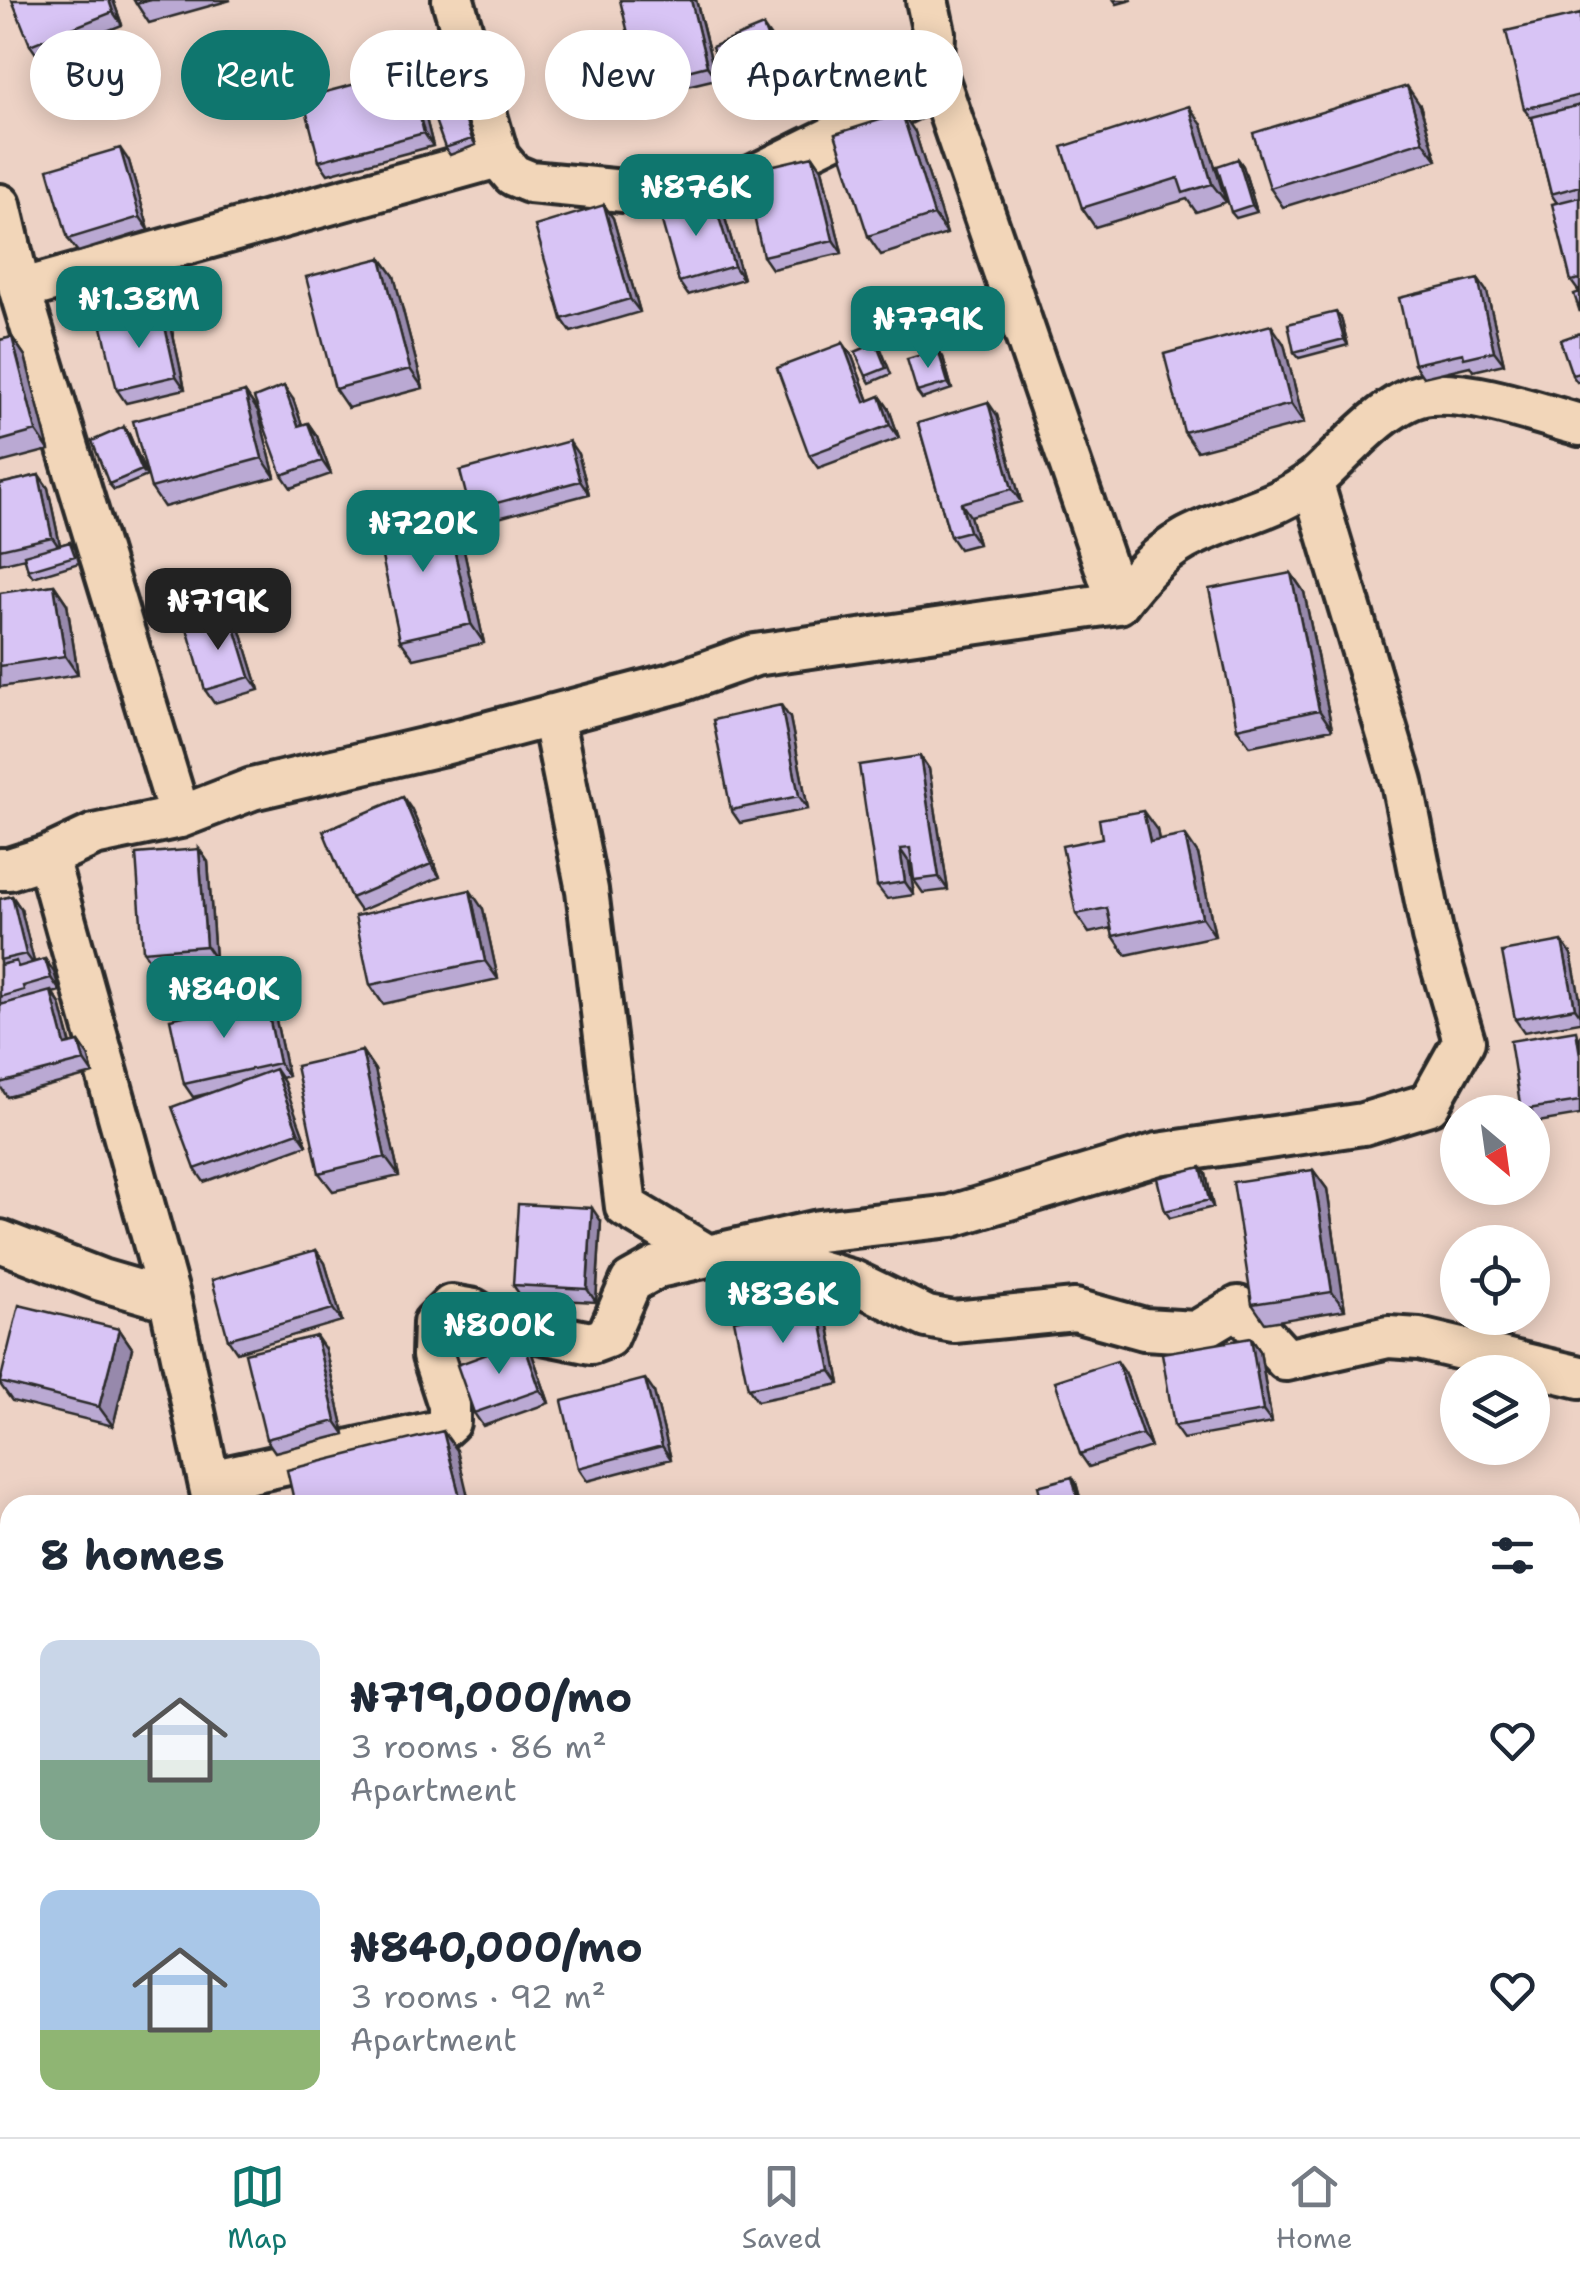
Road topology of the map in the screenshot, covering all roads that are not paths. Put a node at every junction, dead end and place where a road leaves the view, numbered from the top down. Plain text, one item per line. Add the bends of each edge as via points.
1 (453, 0) edge
2 (927, 0) edge
3 (933, 30) edge
4 (867, 120) edge
5 (952, 120) edge
6 (498, 157) junction
7 (0, 205) edge
8 (20, 290) junction
9 (1580, 425) edge
10 (1312, 481) junction
11 (1118, 603) junction
12 (552, 715) junction
13 (180, 817) junction
14 (47, 856) junction
15 (0, 869) edge
16 (0, 1240) edge
17 (708, 1256) junction
18 (170, 1300) junction
19 (1580, 1378) edge
20 (212, 1493) edge

1 - 6 street
2 - 3 street
4 - 6 street via 706,199 530,182
5 - 11 street
6 - 8 street
7 - 8 street
8 - 13 street
9 - 10 street via 1428,394 1393,408
10 - 11 street via 1277,504 1185,540 1146,567
10 - 17 street via 1402,782 1464,1042 1429,1104 1363,1124 1158,1154 952,1216 819,1231
11 - 12 street via 755,654
12 - 13 street via 252,790
12 - 17 street via 587,890 626,1208
13 - 14 street via 94,834
14 - 15 street
14 - 18 street
16 - 18 street
17 - 19 street via 784,1260 853,1281 927,1318 954,1322 1075,1310 1144,1328 1196,1332 1238,1307 1286,1360 1388,1338 1419,1338
17 - 20 street via 658,1267 630,1282 607,1337 591,1343 493,1323 451,1306 434,1323 434,1356 450,1405 449,1422 438,1431
18 - 20 street

